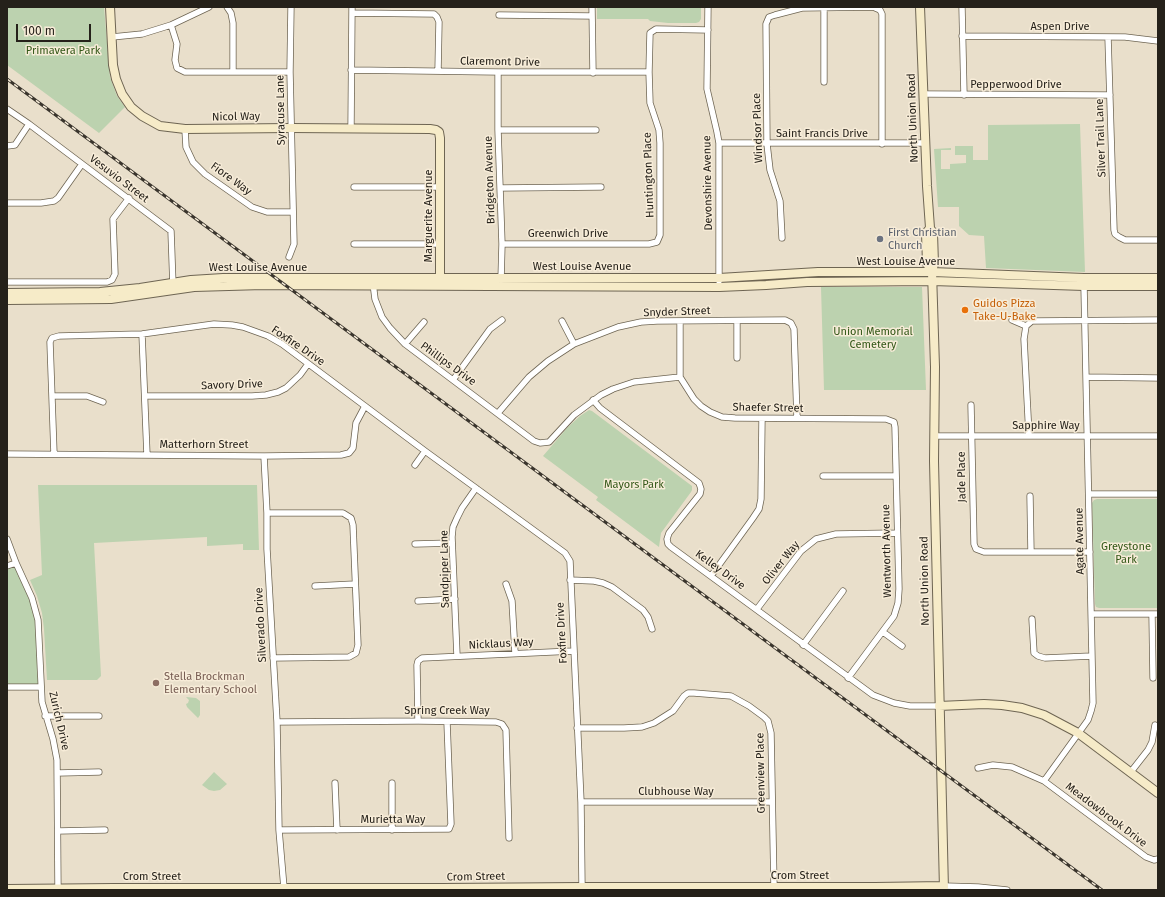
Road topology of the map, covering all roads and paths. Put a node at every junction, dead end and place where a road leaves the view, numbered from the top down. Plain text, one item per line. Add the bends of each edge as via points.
1 (110, 7) edge
2 (208, 7) edge
3 (228, 7) edge
4 (291, 7) edge
5 (592, 7) edge
6 (708, 7) edge
7 (920, 7) edge
8 (962, 7) edge
9 (824, 8) edge
10 (352, 10) edge
11 (499, 15) dead end
12 (592, 16) junction
13 (171, 26) junction
14 (708, 30) junction
15 (962, 36) junction
16 (112, 37) junction
17 (1108, 37) junction
18 (1158, 41) edge
19 (352, 70) junction
20 (233, 71) junction
21 (438, 71) junction
22 (290, 72) junction
23 (498, 72) junction
24 (593, 72) junction
25 (649, 72) junction
26 (824, 82) dead end
27 (923, 94) junction
28 (964, 94) junction
29 (1110, 95) junction
30 (7, 109) edge
31 (29, 124) junction
32 (292, 128) junction
33 (351, 128) junction
34 (185, 129) junction
35 (498, 130) junction
36 (596, 130) dead end
37 (718, 143) junction
38 (925, 143) junction
39 (767, 144) junction
40 (882, 144) junction
41 (440, 145) joint
42 (7, 146) edge
43 (82, 164) junction
44 (354, 187) dead end
45 (440, 187) junction
46 (601, 187) dead end
47 (500, 188) junction
48 (128, 198) junction
49 (7, 203) edge
50 (293, 212) junction
51 (782, 238) dead end
52 (1158, 240) edge
53 (354, 244) dead end
54 (440, 244) junction
55 (502, 244) junction
56 (634, 244) joint
57 (289, 257) dead end
58 (932, 272) junction
59 (440, 278) junction
60 (501, 278) junction
61 (719, 278) junction
62 (1158, 278) edge
63 (933, 281) junction
64 (8, 282) edge
65 (373, 282) junction
66 (173, 286) junction
67 (440, 286) junction
68 (1084, 286) junction
69 (1158, 286) edge
70 (502, 287) junction
71 (719, 287) junction
72 (7, 295) edge
73 (502, 320) dead end
74 (1012, 320) dead end
75 (1084, 320) junction
76 (1158, 320) edge
77 (562, 321) dead end
78 (680, 321) junction
79 (737, 321) junction
80 (424, 322) dead end
81 (1026, 326) junction
82 (142, 334) junction
83 (405, 344) junction
84 (574, 344) junction
85 (737, 358) dead end
86 (308, 364) junction
87 (680, 377) junction
88 (1086, 377) junction
89 (1158, 378) edge
90 (453, 380) junction
91 (52, 396) junction
92 (145, 396) junction
93 (594, 400) junction
94 (103, 402) dead end
95 (971, 405) dead end
96 (365, 406) junction
97 (498, 413) junction
98 (762, 418) junction
99 (796, 418) junction
100 (881, 419) joint
101 (971, 435) junction
102 (934, 436) junction
103 (1029, 436) junction
104 (1087, 436) junction
105 (1158, 436) edge
106 (425, 451) junction
107 (7, 454) edge
108 (54, 454) junction
109 (147, 455) junction
110 (264, 456) junction
111 (415, 465) dead end
112 (823, 476) dead end
113 (896, 476) junction
114 (476, 488) junction
115 (1088, 494) junction
116 (1158, 494) edge
117 (1030, 496) dead end
118 (267, 513) junction
119 (897, 533) junction
120 (7, 539) edge
121 (452, 543) junction
122 (415, 544) dead end
123 (1031, 552) junction
124 (1090, 552) junction
125 (16, 563) junction
126 (7, 566) edge
127 (711, 576) junction
128 (570, 580) junction
129 (355, 584) junction
130 (506, 584) dead end
131 (315, 586) dead end
132 (843, 591) dead end
133 (455, 599) junction
134 (418, 601) dead end
135 (757, 609) junction
136 (1092, 614) junction
137 (1155, 614) edge
138 (1032, 619) dead end
139 (652, 629) dead end
140 (883, 632) junction
141 (803, 645) junction
142 (902, 646) dead end
143 (573, 651) junction
144 (515, 653) junction
145 (457, 656) junction
146 (1092, 656) junction
147 (273, 658) junction
148 (848, 678) junction
149 (1153, 678) dead end
150 (41, 686) junction
151 (7, 687) edge
152 (939, 706) junction
153 (45, 716) junction
154 (99, 716) dead end
155 (418, 721) junction
156 (277, 722) junction
157 (447, 722) junction
158 (1155, 725) dead end
159 (577, 728) junction
160 (1078, 733) junction
161 (978, 768) dead end
162 (99, 772) dead end
163 (58, 773) junction
164 (1130, 773) junction
165 (1044, 781) junction
166 (335, 783) dead end
167 (392, 783) dead end
168 (1158, 793) edge
169 (581, 802) junction
170 (771, 802) junction
171 (104, 830) dead end
172 (279, 830) junction
173 (337, 830) junction
174 (392, 830) junction
175 (58, 831) junction
176 (509, 838) dead end
177 (1158, 859) edge
178 (582, 887) junction
179 (774, 887) junction
180 (284, 888) junction
181 (842, 888) edge
182 (909, 888) edge
183 (944, 888) edge
184 (7, 889) edge
185 (875, 889) edge
186 (988, 889) edge
187 (58, 890) edge
188 (1007, 890) edge

1 - 16 street, Nicol Way
2 - 13 street
3 - 20 street via 233,23
4 - 22 street, Syracuse Lane
5 - 12 street
6 - 14 street, Devonshire Avenue
7 - 27 street, North Union Road
8 - 15 street
9 - 26 street
9 - 39 street, Windsor Place via 802,8 775,14 769,17 766,24
9 - 40 street via 873,7 878,8 882,14
10 - 19 street
10 - 21 street via 434,14 439,22
11 - 12 street
12 - 24 street
13 - 16 street via 142,34
13 - 20 street via 177,44 177,68 185,72
14 - 25 street, Huntington Place via 653,30 650,36
14 - 37 street, Devonshire Avenue via 708,89
15 - 17 street, Aspen Drive
15 - 28 street
16 - 34 street, Nicol Way via 116,79 131,107 160,126
17 - 18 street, Aspen Drive
17 - 29 street, Silver Trail Lane
19 - 21 street, Claremont Drive
19 - 33 street
20 - 22 street
21 - 23 street, Claremont Drive
22 - 32 street, Syracuse Lane
23 - 24 street, Claremont Drive
23 - 35 street, Bridgeton Avenue
24 - 25 street, Claremont Drive
25 - 56 street, Huntington Place via 650,103 659,130 660,143 660,235 659,241 655,244
27 - 28 street, Pepperwood Drive
27 - 38 street, North Union Road
28 - 29 street, Pepperwood Drive
29 - 52 street, Silver Trail Lane via 1115,234 1129,240
30 - 31 street, Vesuvio Street
31 - 42 street via 15,145
31 - 43 street, Vesuvio Street
32 - 33 street, Nicol Way
32 - 34 street, Nicol Way
32 - 50 street, Syracuse Lane
33 - 41 street, Nicol Way via 436,130 439,132
34 - 50 street, Fiore Way via 186,147 193,162 205,174 252,207 268,212
35 - 36 street
35 - 47 street, Bridgeton Avenue
37 - 39 street, Saint Francis Drive
37 - 61 street, Devonshire Avenue
38 - 40 street, Saint Francis Drive
38 - 58 street, North Union Road via 930,228 933,233
39 - 40 street, Saint Francis Drive
39 - 51 street, Windsor Place via 770,170 780,201
41 - 45 street, Marguerite Avenue
43 - 48 street, Vesuvio Street
43 - 49 street via 54,202
44 - 45 street
45 - 54 street, Marguerite Avenue
46 - 47 street
47 - 55 street, Bridgeton Avenue
48 - 64 street via 113,219 115,274 112,280
48 - 66 street, Vesuvio Street via 172,231
50 - 57 street, Syracuse Lane via 294,244
53 - 54 street
54 - 59 street, Marguerite Avenue
55 - 56 street, Greenwich Drive
55 - 60 street, Bridgeton Avenue
58 - 61 street, West Louise Avenue via 818,272
58 - 62 street, West Louise Avenue
58 - 63 street, North Union Road
59 - 60 street, West Louise Avenue
59 - 65 street, West Louise Avenue
59 - 67 street, Marguerite Avenue
60 - 61 street, West Louise Avenue
60 - 70 street, Bridgeton Avenue
61 - 71 street, Devonshire Avenue
63 - 68 street, West Louise Avenue
63 - 71 street, West Louise Avenue via 807,282
63 - 102 street, North Union Road
64 - 72 street
65 - 66 street, West Louise Avenue
65 - 67 street, West Louise Avenue
65 - 83 street, Phillips Drive via 375,299 382,317
66 - 72 street, West Louise Avenue via 145,295 111,299
67 - 70 street, West Louise Avenue
68 - 69 street, West Louise Avenue
68 - 75 street, Agate Avenue
70 - 71 street, West Louise Avenue
73 - 90 street via 490,329
74 - 81 street
75 - 76 street
75 - 81 street via 1032,320
75 - 88 street, Agate Avenue
77 - 84 street
78 - 79 street, Snyder Street
78 - 84 street, Snyder Street via 633,324 600,333
78 - 87 street
79 - 85 street
79 - 99 street, Snyder Street via 791,322 794,328
80 - 83 street
81 - 103 street via 1024,339
82 - 86 street, Foxfire Drive via 214,324 232,325 268,336
82 - 91 street, Foxfire Drive via 52,338
82 - 92 street
83 - 90 street, Phillips Drive
84 - 97 street, Snyder Street via 529,377
86 - 92 street, Savory Drive via 286,388 266,395
86 - 96 street, Foxfire Drive
87 - 93 street via 634,382 613,389
87 - 98 street, Shaefer Street via 694,399 710,412 722,417
88 - 89 street
88 - 104 street, Agate Avenue
90 - 97 street, Phillips Drive
91 - 94 street via 87,396
91 - 108 street
92 - 109 street
93 - 97 street, Phillips Drive via 574,415 549,442 534,441
93 - 127 street, Kelley Drive via 600,408 699,482 700,494 668,533 667,539 671,547
95 - 101 street, Jade Place
96 - 106 street, Foxfire Drive
96 - 110 street, Matterhorn Street via 357,418 349,453
98 - 99 street, Shaefer Street
98 - 127 street via 759,509
99 - 100 street, Shaefer Street
100 - 113 street, Wentworth Avenue via 894,422
101 - 102 street, Sapphire Way
101 - 103 street, Sapphire Way
101 - 123 street, Jade Place via 976,549 984,552
102 - 152 street, North Union Road
103 - 104 street, Sapphire Way
104 - 105 street, Sapphire Way
104 - 115 street, Agate Avenue
106 - 111 street
106 - 114 street, Foxfire Drive
107 - 108 street, Matterhorn Street
108 - 109 street, Matterhorn Street
109 - 110 street, Matterhorn Street
110 - 118 street, Silverado Drive
112 - 113 street
113 - 119 street, Wentworth Avenue
114 - 121 street, Sandpiper Lane via 453,527
114 - 128 street, Foxfire Drive via 565,553 570,561
115 - 116 street
115 - 124 street, Agate Avenue
117 - 123 street
118 - 129 street via 343,513 351,518
118 - 147 street, Silverado Drive
119 - 135 street, Oliver Way via 836,534 816,539 801,551
119 - 140 street, Wentworth Avenue via 898,603 894,616
120 - 125 street, Zurich Drive
121 - 122 street
121 - 133 street, Sandpiper Lane
123 - 124 street
124 - 136 street, Agate Avenue
125 - 126 street
125 - 150 street, Zurich Drive via 32,598 38,620
127 - 135 street, Kelley Drive
128 - 139 street via 594,581 612,587 643,610
128 - 143 street, Foxfire Drive
129 - 131 street
129 - 147 street via 358,645 356,654 349,657
130 - 144 street via 512,601
132 - 141 street
133 - 134 street
133 - 145 street, Sandpiper Lane
135 - 141 street, Kelley Drive
136 - 137 street
136 - 146 street, Agate Avenue
137 - 149 street
138 - 146 street via 1034,652 1038,656
140 - 142 street
140 - 148 street, Wentworth Avenue
141 - 148 street, Kelley Drive
143 - 144 street, Nicklaus Way
143 - 159 street, Foxfire Drive
144 - 145 street, Nicklaus Way
145 - 155 street, Nicklaus Way via 422,658 418,661
146 - 160 street, Agate Avenue via 1093,702 1088,720
147 - 156 street, Silverado Drive
148 - 152 street, Kelley Drive via 872,695 894,703
150 - 151 street
150 - 153 street, Zurich Drive
152 - 160 street via 990,704 1022,708 1044,715
152 - 183 street, North Union Road
153 - 154 street
153 - 163 street, Zurich Drive via 58,760
155 - 156 street, Spring Creek Way
155 - 157 street, Spring Creek Way
156 - 172 street, Silverado Drive
157 - 174 street, Murietta Way via 451,824 449,829
157 - 176 street, Spring Creek Way via 496,722 502,724 506,730
158 - 164 street via 1148,750
159 - 169 street, Foxfire Drive
159 - 170 street, Greenview Place via 642,727 667,716 688,693 731,696 768,721 771,733
160 - 164 street
160 - 165 street, Agate Avenue
161 - 165 street, Meadowbrook Drive via 993,765 1012,767
162 - 163 street
163 - 175 street, Zurich Drive
164 - 168 street
165 - 177 street, Meadowbrook Drive via 1146,857
166 - 173 street
167 - 174 street
169 - 170 street, Clubhouse Way
169 - 178 street, Foxfire Drive
170 - 179 street, Greenview Place
171 - 175 street
172 - 173 street, Murietta Way
172 - 180 street, Silverado Drive
173 - 174 street, Murietta Way
175 - 187 street, Zurich Drive
178 - 179 street, Crom Street
178 - 180 street, Crom Street
179 - 181 street, Crom Street
180 - 187 street, Crom Street
181 - 185 street, Crom Street
182 - 183 street, Crom Street
182 - 185 street, Crom Street
183 - 186 street
184 - 187 street, Crom Street
186 - 188 street

